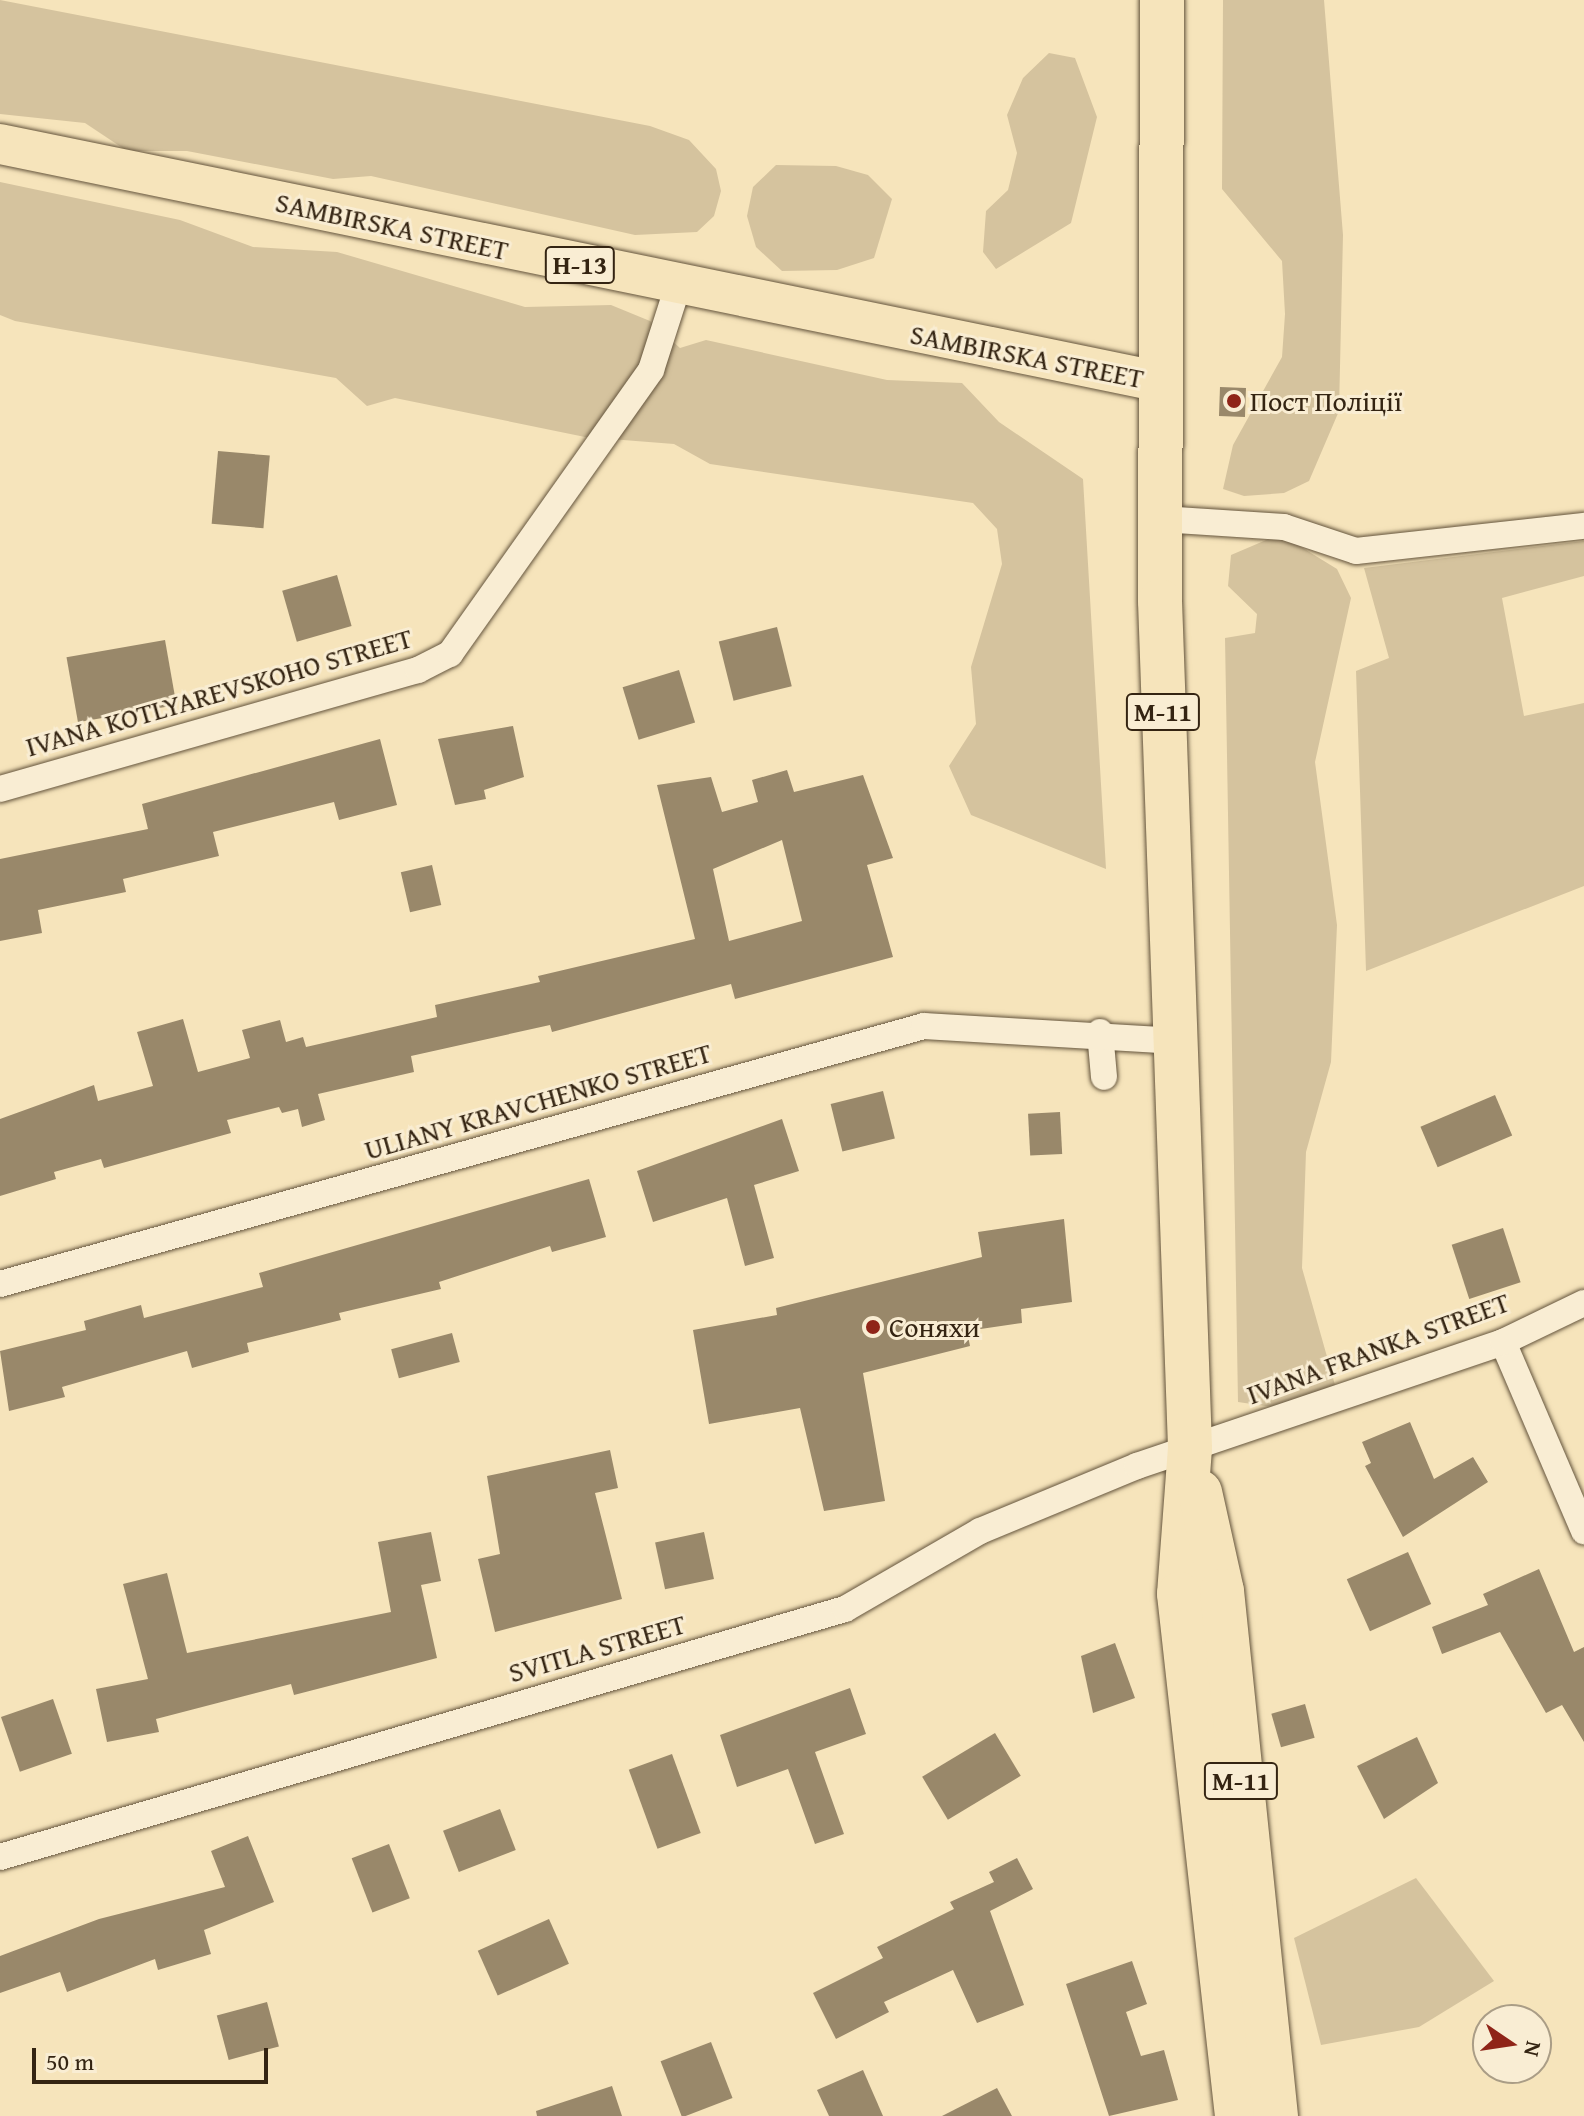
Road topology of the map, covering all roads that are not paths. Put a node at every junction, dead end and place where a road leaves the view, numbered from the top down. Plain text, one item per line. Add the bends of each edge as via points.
1 (1162, 0) edge
2 (0, 144) edge
3 (678, 286) junction
4 (1162, 382) junction
5 (1161, 519) junction
6 (1584, 526) edge
7 (0, 789) edge
8 (1100, 1032) junction
9 (1173, 1041) junction
10 (1104, 1077) dead end
11 (0, 1284) edge
12 (1584, 1303) edge
13 (1503, 1342) junction
14 (1190, 1448) junction
15 (1584, 1531) edge
16 (0, 1857) edge
17 (1237, 2116) edge
18 (1276, 2116) edge

1 - 4 highway, М-11
2 - 3 main road, SAMBIRSKA STREET / Н-13
3 - 4 main road, SAMBIRSKA STREET / Н-13
3 - 7 street, IVANA KOTLYAREVSKOHO STREET via 651,370 450,654 418,670
4 - 5 highway, М-11
5 - 6 street via 1284,527 1356,551
5 - 9 highway, М-11
8 - 9 street, ULIANY KRAVCHENKO STREET
8 - 10 street
8 - 11 street, ULIANY KRAVCHENKO STREET via 924,1026
9 - 14 highway, М-11
12 - 13 street, IVANA FRANKA STREET
13 - 14 street, IVANA FRANKA STREET
13 - 15 street
14 - 16 street, SVITLA STREET via 980,1531 845,1609
14 - 17 highway, М-11 via 1179,1594
14 - 18 highway, М-11 via 1222,1591

